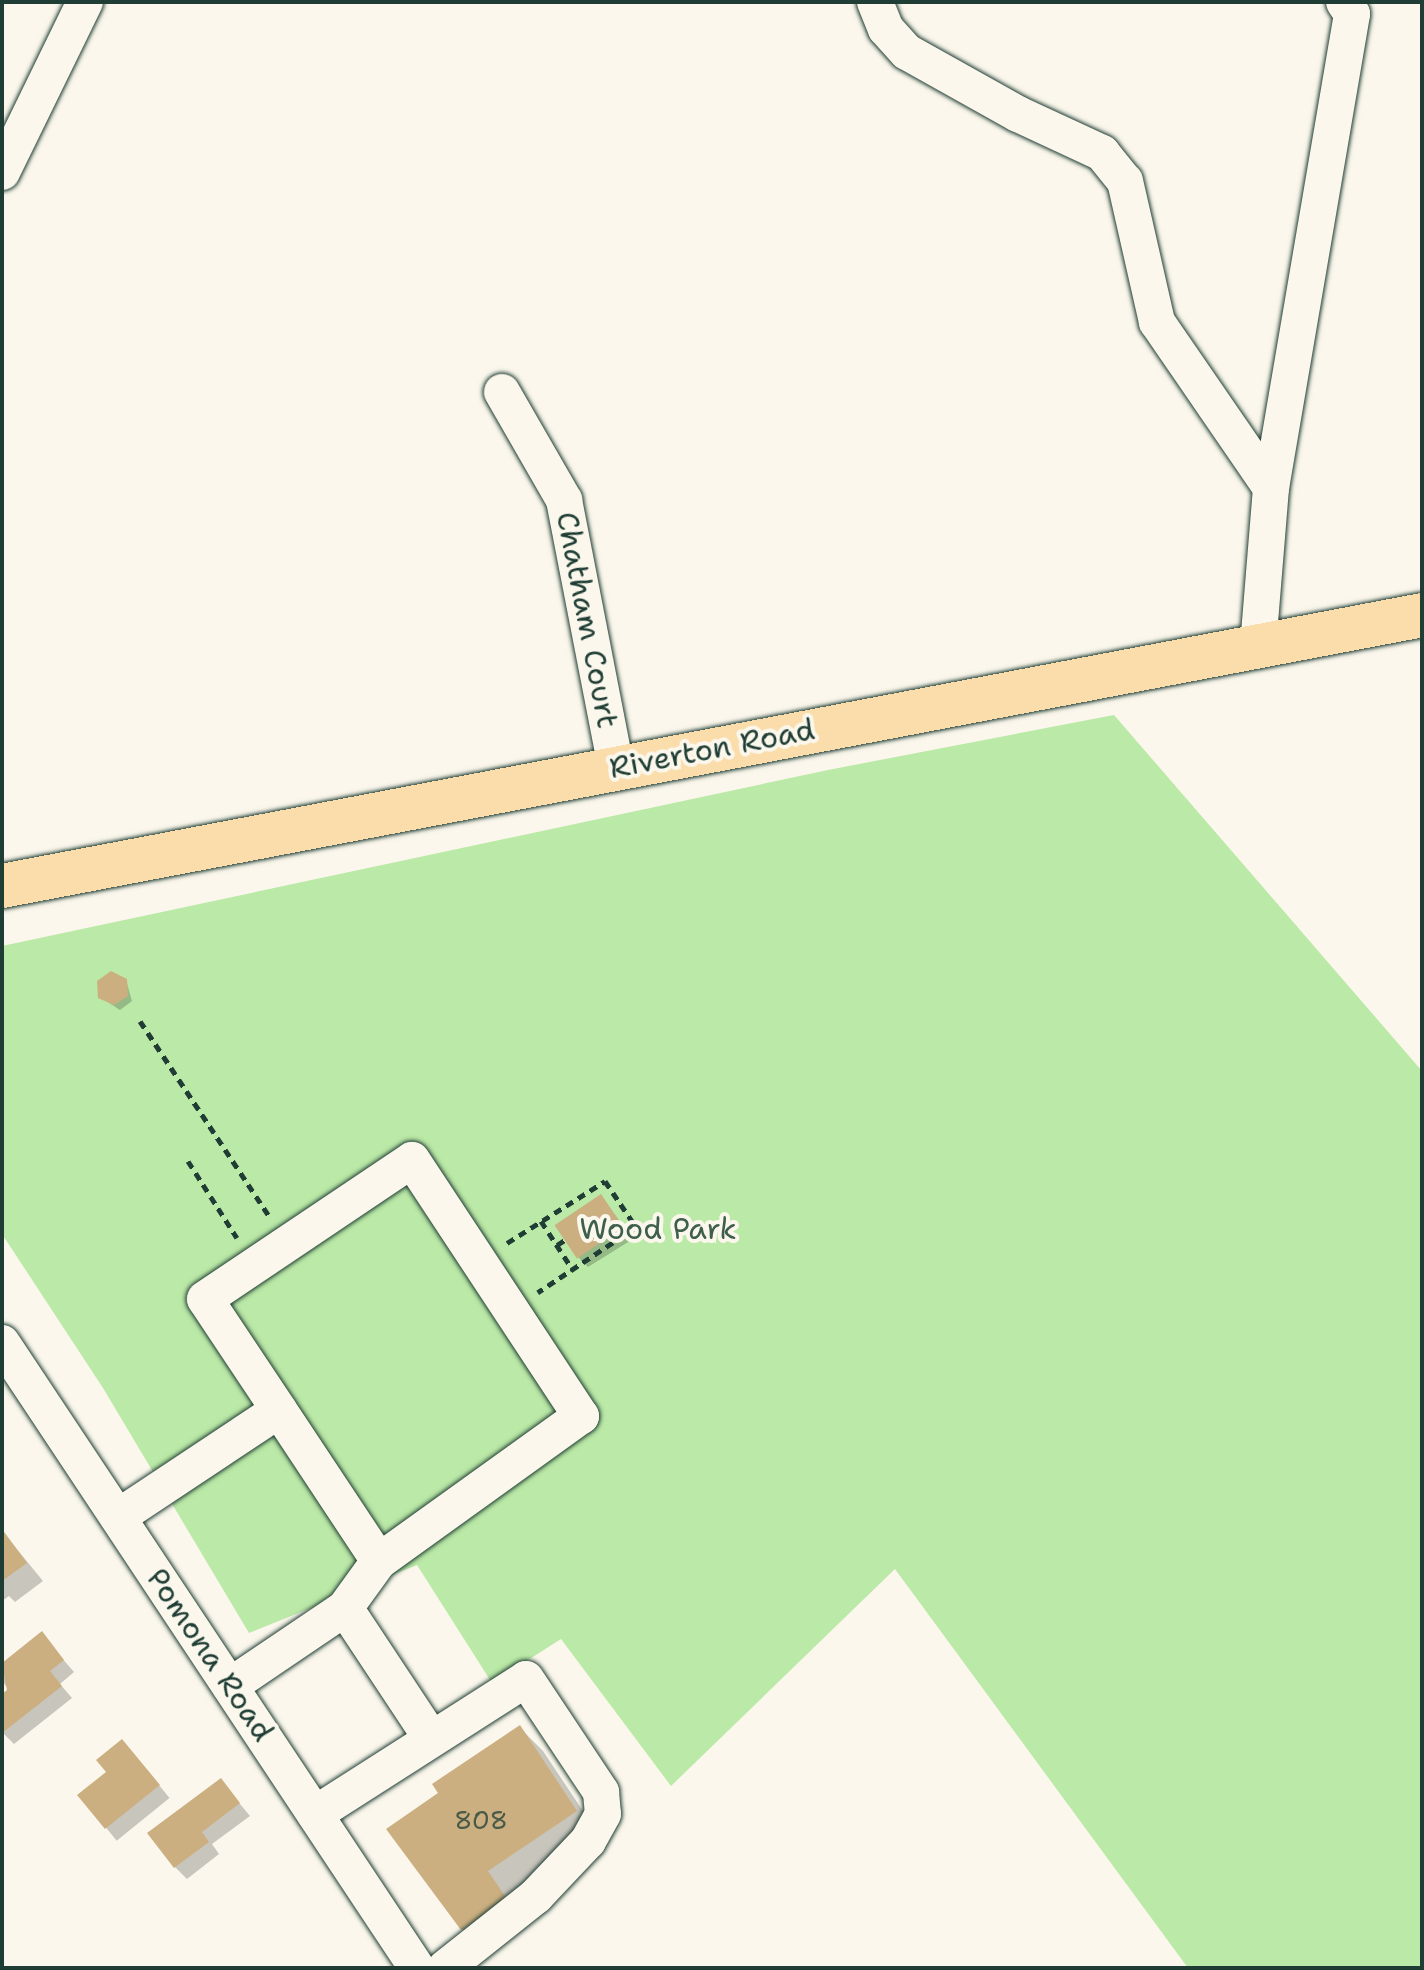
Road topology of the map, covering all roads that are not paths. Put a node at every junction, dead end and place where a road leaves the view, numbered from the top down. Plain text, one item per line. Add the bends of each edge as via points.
1 (85, 2) edge
2 (875, 2) edge
3 (1344, 2) edge
4 (2, 172) edge
5 (502, 392) dead end
6 (1271, 488) junction
7 (1422, 615) edge
8 (1258, 646) junction
9 (616, 767) junction
10 (2, 886) edge
11 (2, 1343) edge
12 (279, 1410) junction
13 (118, 1517) junction
14 (379, 1561) junction
15 (345, 1608) junction
16 (230, 1686) junction
17 (431, 1738) junction
18 (315, 1814) junction
19 (417, 1968) edge
20 (445, 1968) edge

1 - 4 street
2 - 6 street via 886,29 907,52 1018,114 1057,128 1110,162 1125,181 1157,322
3 - 6 street via 1352,14
5 - 9 street, Chatham Court via 564,500
6 - 8 street
7 - 8 main road, Riverton Road
8 - 9 main road, Riverton Road
9 - 10 main road, Riverton Road
11 - 13 street, Pomona Road
12 - 13 street
12 - 14 street
12 - 14 street via 205,1299 412,1160 581,1416
13 - 16 street, Pomona Road
14 - 15 street
15 - 16 street
15 - 17 street
16 - 18 street, Pomona Road
17 - 18 street
17 - 20 street via 526,1679 601,1792 603,1814 588,1841 536,1896
18 - 19 street, Pomona Road

